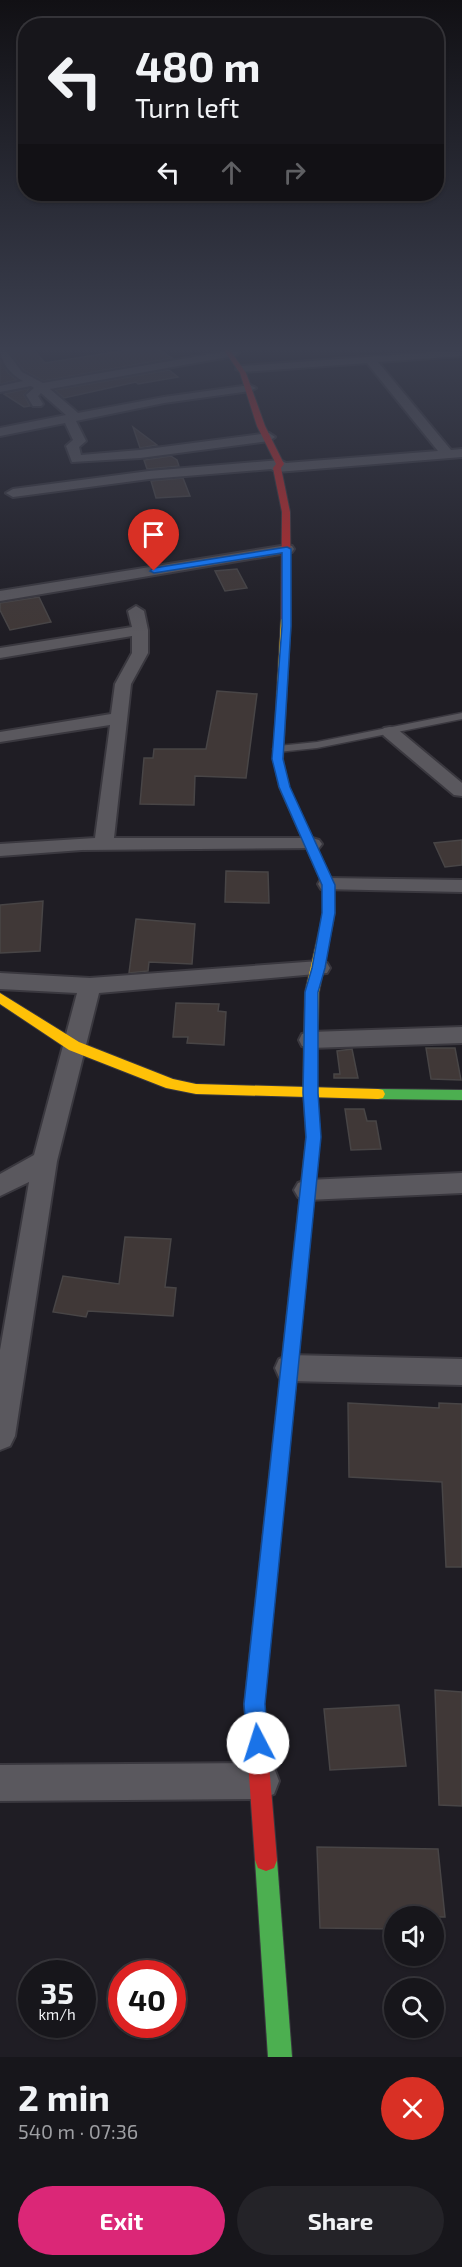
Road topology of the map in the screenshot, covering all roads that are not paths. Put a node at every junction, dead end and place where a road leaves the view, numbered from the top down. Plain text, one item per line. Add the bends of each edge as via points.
1 (78, 442) edge
2 (237, 442) edge
3 (270, 442) edge
4 (438, 442) edge
5 (462, 453) edge
6 (140, 454) junction
7 (448, 454) junction
8 (278, 466) junction
9 (149, 475) junction
10 (13, 493) dead end
11 (287, 549) junction
12 (0, 596) edge
13 (135, 611) dead end
14 (140, 630) junction
15 (0, 653) edge
16 (462, 716) edge
17 (119, 718) junction
18 (390, 732) junction
19 (0, 737) edge
20 (278, 749) junction
21 (460, 791) dead end
22 (104, 844) junction
23 (312, 844) junction
24 (0, 850) edge
25 (328, 885) junction
26 (462, 886) edge
27 (319, 968) junction
28 (0, 981) edge
29 (90, 986) junction
30 (0, 998) edge
31 (462, 1035) edge
32 (310, 1040) junction
33 (74, 1046) junction
34 (105, 1058) junction
35 (66, 1078) junction
36 (310, 1093) junction
37 (462, 1095) edge
38 (45, 1161) junction
39 (462, 1183) edge
40 (0, 1186) edge
41 (307, 1190) junction
42 (288, 1368) junction
43 (462, 1372) edge
44 (0, 1436) edge
45 (261, 1781) junction
46 (0, 1783) edge
47 (280, 2057) edge

1 - 6 street via 72,446 76,459
2 - 6 street
3 - 8 street
4 - 7 street
5 - 7 street
6 - 9 street via 147,460
7 - 8 street
8 - 9 street
8 - 11 street
9 - 10 street
11 - 12 street
11 - 20 street via 287,616
13 - 14 street
14 - 15 street
14 - 17 street via 140,653 123,684
16 - 18 lane
17 - 19 street
17 - 22 street
18 - 20 lane
18 - 21 street
20 - 23 street via 285,787
22 - 23 street
22 - 24 street
23 - 25 street
25 - 26 street
25 - 27 street via 328,913
27 - 29 street
27 - 32 street via 312,992
28 - 29 street
29 - 33 street
30 - 33 street
31 - 32 street
32 - 36 street
33 - 34 street
33 - 35 street
34 - 35 street
34 - 36 street via 171,1084 196,1089
35 - 38 street
36 - 37 street
36 - 41 street via 313,1137
38 - 40 street
38 - 44 street
39 - 41 street
41 - 42 street
42 - 43 street
42 - 45 street via 254,1704
45 - 46 street
45 - 47 street

